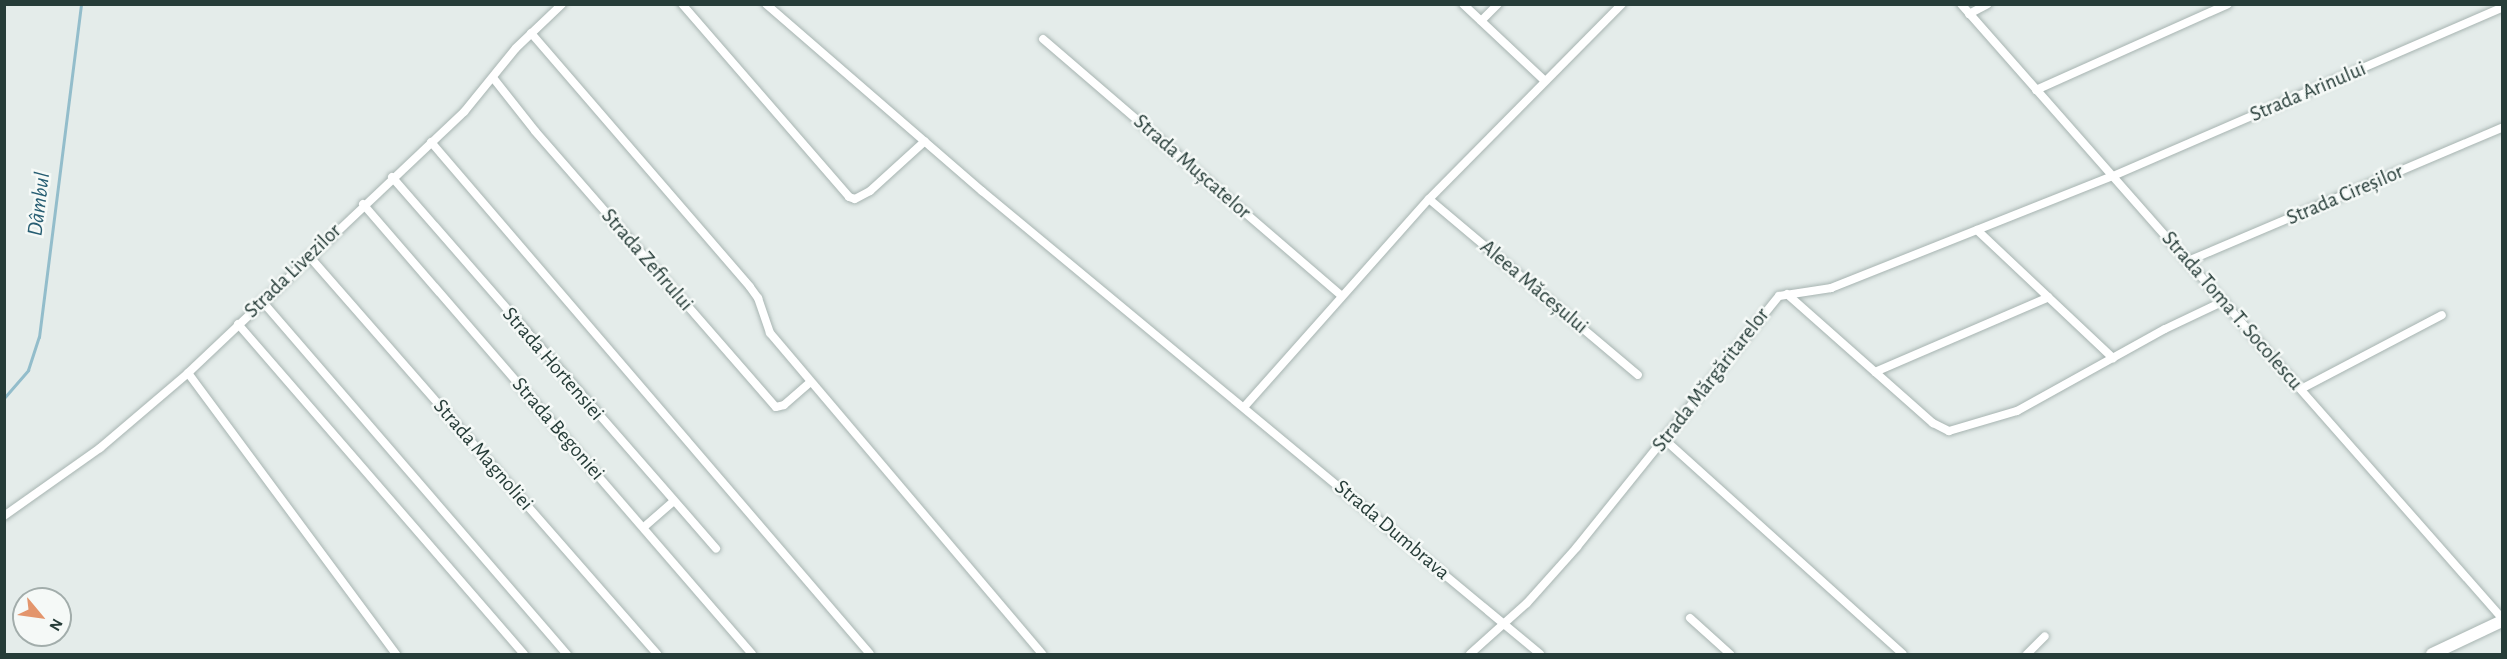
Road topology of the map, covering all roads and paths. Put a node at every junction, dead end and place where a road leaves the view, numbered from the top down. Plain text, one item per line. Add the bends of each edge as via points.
1 (562, 4) edge
2 (682, 4) edge
3 (766, 4) edge
4 (1463, 4) edge
5 (1498, 4) edge
6 (1961, 4) edge
7 (1988, 4) edge
8 (2228, 4) edge
9 (1617, 6) edge
10 (2502, 8) edge
11 (1969, 14) junction
12 (1481, 21) junction
13 (531, 33) junction
14 (1043, 39) dead end
15 (494, 79) junction
16 (1544, 80) junction
17 (2036, 90) junction
18 (2502, 128) edge
19 (925, 141) junction
20 (431, 142) junction
21 (2113, 176) junction
22 (392, 177) junction
23 (1429, 199) junction
24 (363, 204) junction
25 (1977, 230) junction
26 (309, 256) junction
27 (2188, 261) junction
28 (1787, 294) junction
29 (1341, 295) junction
30 (2049, 297) junction
31 (262, 301) junction
32 (2224, 301) junction
33 (2442, 315) dead end
34 (238, 324) junction
35 (2113, 358) junction
36 (1875, 372) junction
37 (188, 373) junction
38 (1638, 375) dead end
39 (810, 382) junction
40 (2301, 389) junction
41 (1245, 406) junction
42 (1664, 439) junction
43 (673, 502) junction
44 (4, 516) edge
45 (644, 527) junction
46 (716, 549) dead end
47 (1690, 618) dead end
48 (2502, 619) edge
49 (1505, 625) junction
50 (2045, 636) dead end
51 (396, 654) edge
52 (524, 654) edge
53 (567, 654) edge
54 (657, 654) edge
55 (752, 654) edge
56 (870, 654) edge
57 (1042, 654) edge
58 (1470, 654) edge
59 (1540, 654) edge
60 (1730, 654) edge
61 (1903, 654) edge
62 (2027, 654) edge
63 (2432, 654) edge

1 - 13 street, Strada Livezilor
2 - 19 street via 849,197 855,199 870,191
3 - 19 street, Strada Dumbrava
4 - 12 street
5 - 12 street
6 - 11 street, Strada Toma T. Socolescu
7 - 11 street
8 - 17 street
9 - 16 street
10 - 21 street, Strada Arinului
11 - 17 street, Strada Toma T. Socolescu
12 - 16 street
13 - 15 street, Strada Livezilor
13 - 39 street via 750,287 770,333
14 - 29 street, Strada Mușcatelor
15 - 20 street, Strada Livezilor
15 - 39 street, Strada Zefirului via 776,407 784,405
16 - 23 street
17 - 21 street, Strada Toma T. Socolescu
18 - 27 street, Strada Cireșilor
19 - 41 street, Strada Dumbrava
20 - 22 street, Strada Livezilor
20 - 56 street
21 - 25 street, Strada Mărgăritarelor
21 - 27 street, Strada Toma T. Socolescu
22 - 24 street, Strada Livezilor
22 - 43 street, Strada Hortensiei
23 - 29 street
23 - 38 street, Aleea Măceșului
24 - 26 street, Strada Livezilor
24 - 45 street, Strada Begoniei
25 - 28 street, Strada Mărgăritarelor via 1831,288
25 - 30 street
26 - 31 street, Strada Livezilor
26 - 54 street, Strada Magnoliei
27 - 32 street, Strada Toma T. Socolescu
28 - 36 street
28 - 42 street, Strada Mărgăritarelor via 1772,302
29 - 41 street
30 - 35 street
30 - 36 street
31 - 34 street, Strada Livezilor
31 - 53 street
32 - 35 street
32 - 40 street, Strada Toma T. Socolescu
33 - 40 street
34 - 37 street, Strada Livezilor
34 - 52 street
35 - 36 street via 2017,411 1949,431 1933,423
37 - 44 street, Strada Livezilor via 100,448
37 - 51 street
39 - 57 street
40 - 48 street, Strada Toma T. Socolescu
41 - 49 street, Strada Dumbrava
42 - 49 street, Strada Mărgăritarelor via 1577,547
42 - 61 street
43 - 45 street
43 - 46 street, Strada Hortensiei
45 - 55 street, Strada Begoniei
47 - 60 street
48 - 63 main road
49 - 58 street, Strada Mărgăritarelor
49 - 59 street, Strada Dumbrava
50 - 62 street

